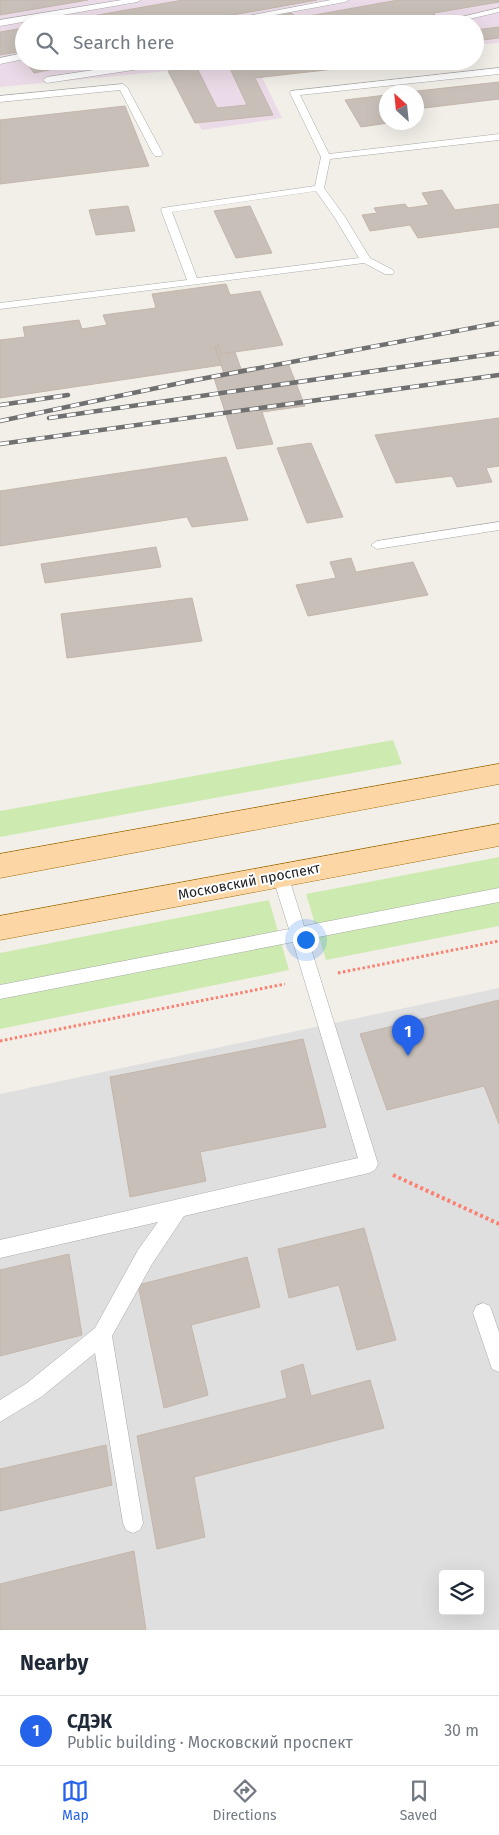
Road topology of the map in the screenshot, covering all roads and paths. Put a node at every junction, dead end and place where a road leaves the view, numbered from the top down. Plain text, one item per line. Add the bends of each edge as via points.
1 (137, 0) edge
2 (345, 0) edge
3 (499, 10) edge
4 (48, 15) edge
5 (261, 15) edge
6 (476, 15) edge
7 (15, 20) edge
8 (0, 23) edge
9 (15, 58) edge
10 (0, 60) edge
11 (113, 70) edge
12 (499, 71) edge
13 (47, 80) dead end
14 (0, 99) edge
15 (499, 137) edge
16 (158, 154) dead end
17 (326, 157) junction
18 (319, 188) junction
19 (366, 260) junction
20 (389, 272) dead end
21 (193, 282) junction
22 (0, 306) edge
23 (499, 526) edge
24 (377, 545) dead end
25 (499, 774) edge
26 (499, 835) edge
27 (0, 866) edge
28 (280, 875) junction
29 (499, 895) edge
30 (0, 928) edge
31 (298, 934) junction
32 (499, 941) edge
33 (312, 978) junction
34 (0, 992) edge
35 (0, 1041) edge
36 (369, 1164) junction
37 (178, 1208) junction
38 (499, 1224) edge
39 (0, 1249) edge
40 (482, 1313) dead end
41 (102, 1335) junction
42 (499, 1362) edge
43 (0, 1412) edge
44 (133, 1523) dead end

1 - 4 lane
2 - 5 lane
3 - 6 lane
7 - 8 lane
9 - 10 lane
11 - 13 lane
12 - 17 lane via 294,93
14 - 16 lane via 123,87
15 - 17 lane
17 - 18 lane
18 - 19 lane
18 - 21 lane via 166,210
19 - 20 lane
19 - 21 lane
21 - 22 lane
23 - 24 lane
25 - 27 main road
26 - 28 main road, Московский проспект
28 - 30 main road, Московский проспект
28 - 31 lane
29 - 31 lane
31 - 33 lane
31 - 34 lane
32 - 33 path
33 - 35 path
33 - 36 lane
36 - 37 lane
36 - 38 path
37 - 39 lane
37 - 41 lane via 145,1257
40 - 42 lane
41 - 43 lane via 34,1390
41 - 44 lane

